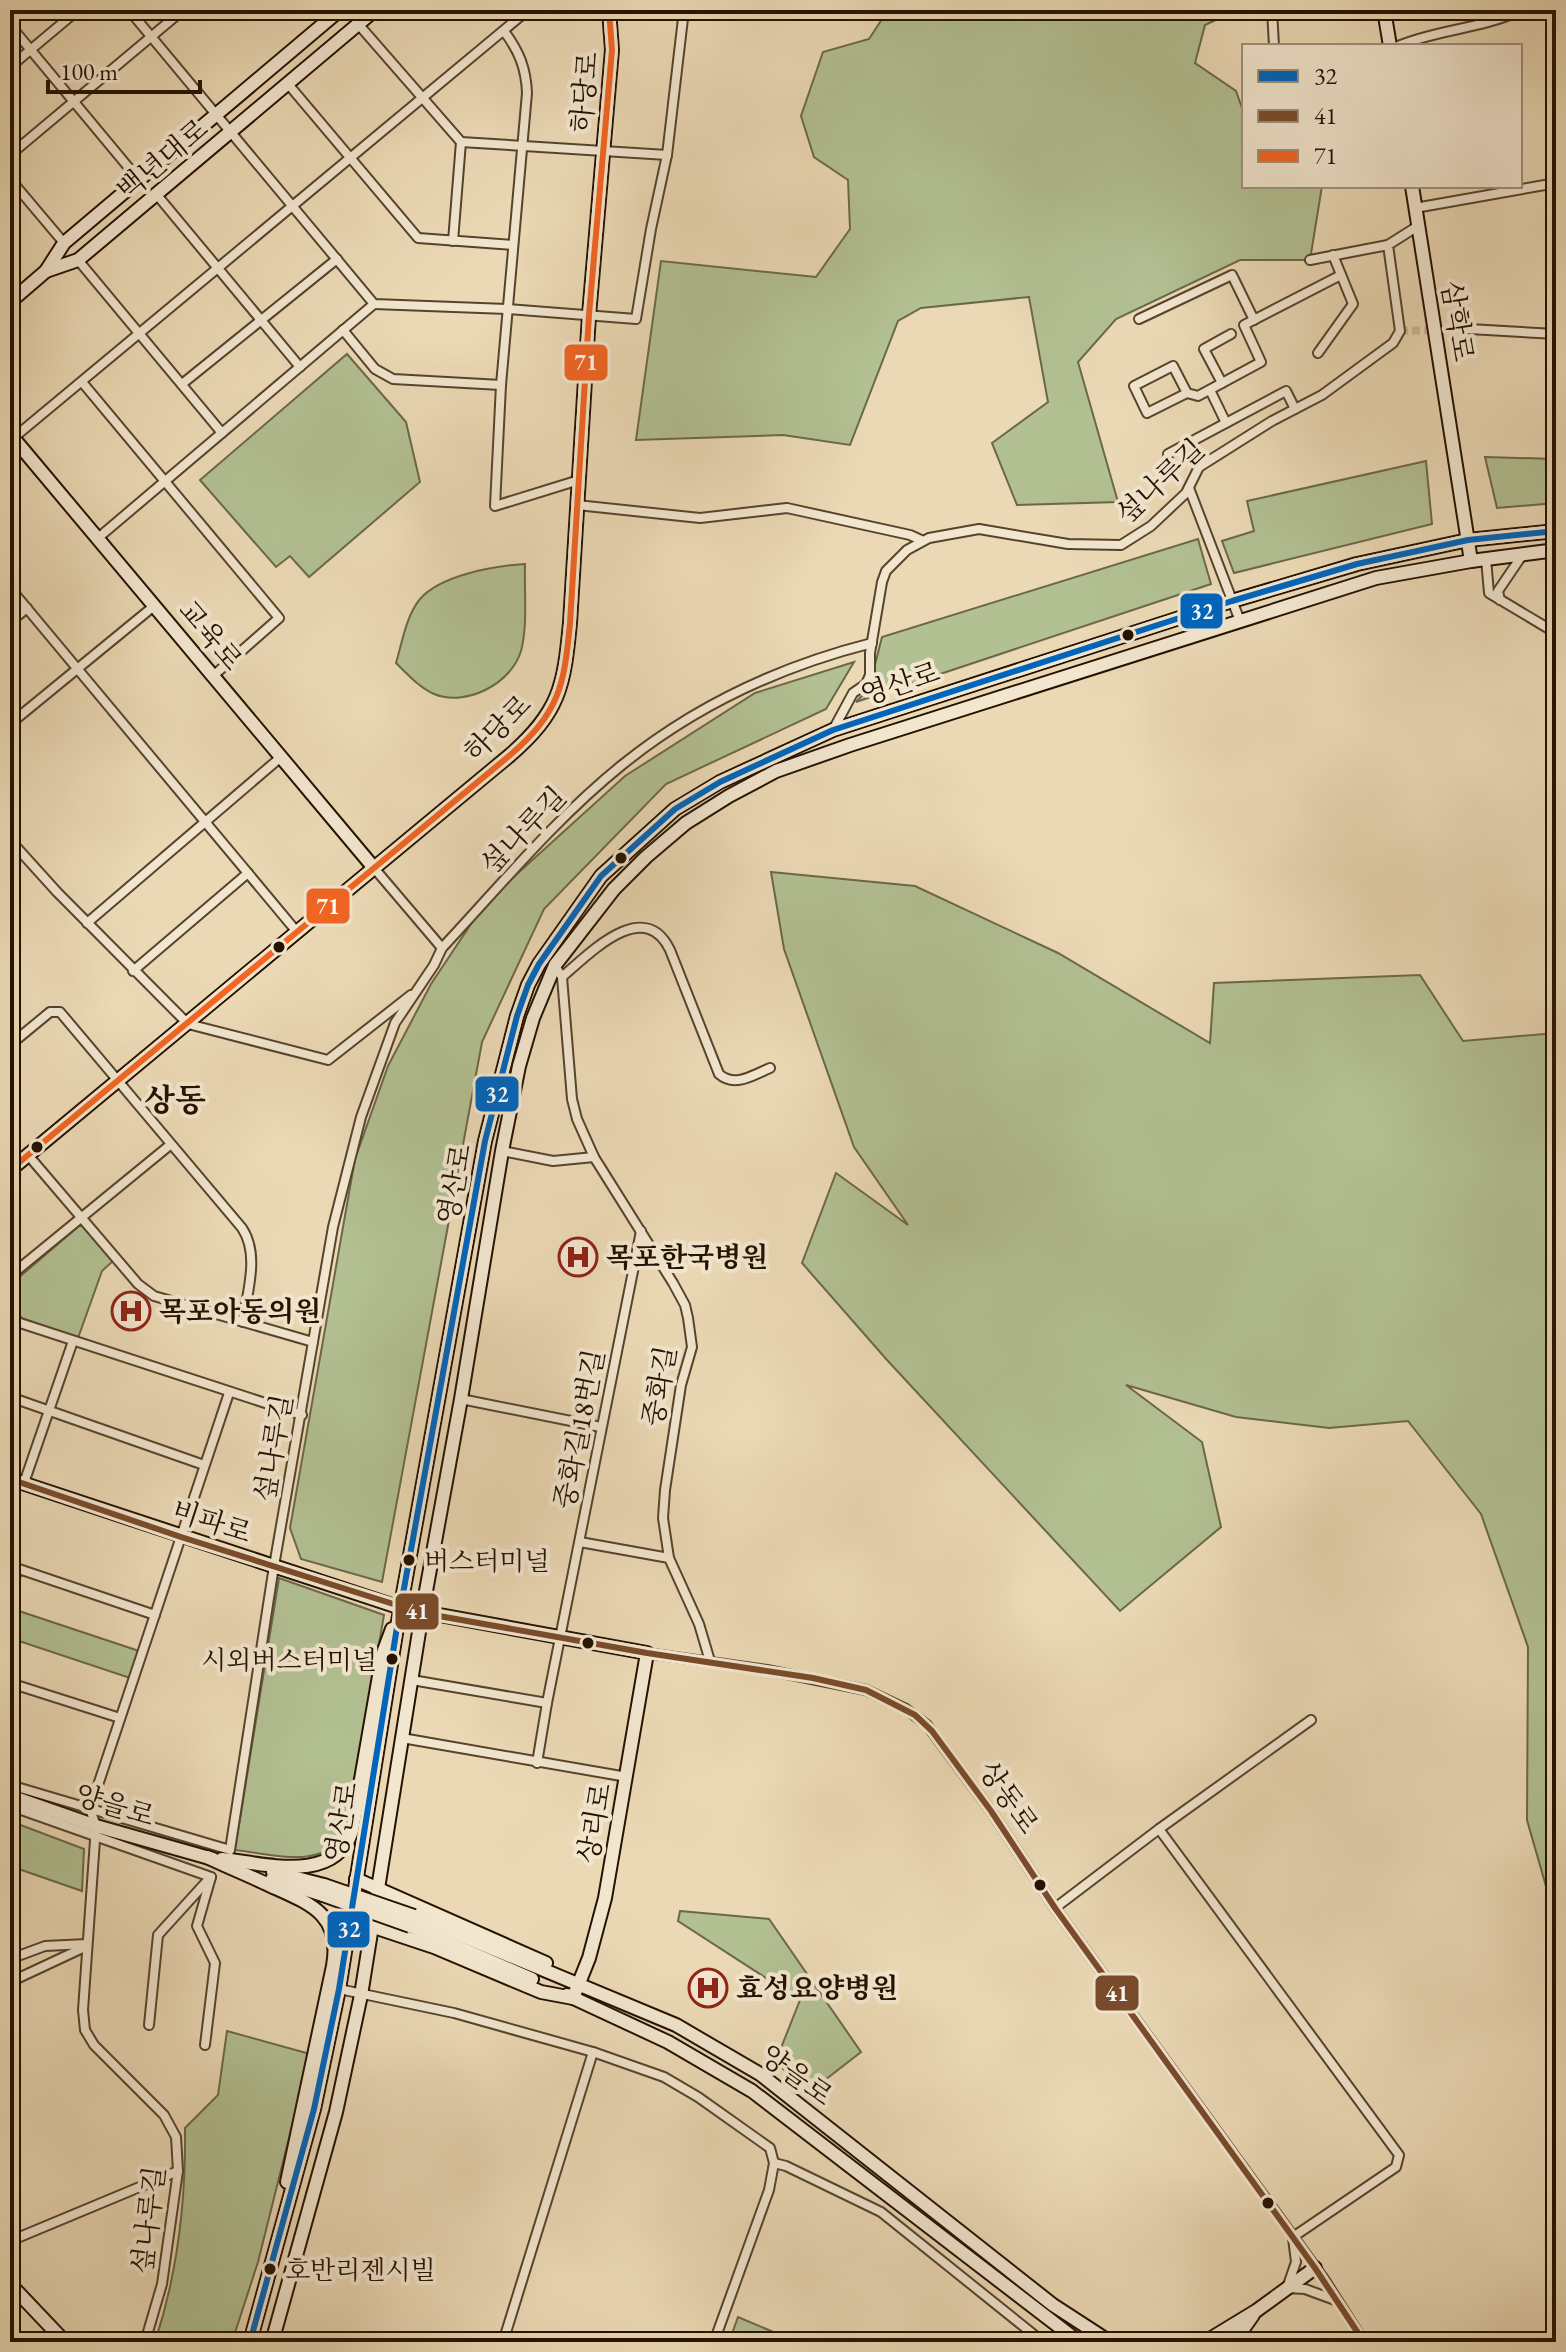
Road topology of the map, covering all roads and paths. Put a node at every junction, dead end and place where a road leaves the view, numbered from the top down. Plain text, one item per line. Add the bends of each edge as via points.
1 (78, 10) edge
2 (129, 10) edge
3 (183, 10) edge
4 (340, 10) edge
5 (375, 10) edge
6 (528, 10) edge
7 (609, 10) edge
8 (684, 10) edge
9 (1272, 10) edge
10 (1384, 10) edge
11 (1521, 10) edge
12 (10, 25) edge
13 (359, 25) junction
14 (504, 31) junction
15 (151, 36) junction
16 (1274, 44) edge
17 (1390, 44) edge
18 (1403, 44) edge
19 (31, 50) junction
20 (10, 67) edge
21 (288, 84) junction
22 (423, 99) junction
23 (74, 101) junction
24 (217, 115) junction
25 (231, 132) junction
26 (461, 142) junction
27 (522, 146) junction
28 (603, 151) junction
29 (10, 155) edge
30 (667, 155) junction
31 (350, 157) junction
32 (10, 179) edge
33 (139, 180) junction
34 (1556, 183) edge
35 (1412, 188) edge
36 (157, 195) junction
37 (292, 205) junction
38 (1415, 208) junction
39 (1418, 226) junction
40 (453, 241) junction
41 (64, 243) junction
42 (513, 245) junction
43 (1388, 245) junction
44 (1333, 255) junction
45 (337, 259) junction
46 (78, 260) junction
47 (1310, 260) dead end
48 (218, 268) junction
49 (46, 271) junction
50 (1341, 275) junction
51 (10, 302) edge
52 (374, 304) junction
53 (507, 309) junction
54 (589, 315) junction
55 (1139, 319) dead end
56 (261, 320) junction
57 (1254, 320) junction
58 (1469, 329) tunnel mouth
59 (343, 330) junction
60 (140, 334) junction
61 (1231, 334) dead end
62 (1556, 334) edge
63 (1318, 353) dead end
64 (300, 367) junction
65 (82, 382) junction
66 (1222, 383) junction
67 (182, 384) junction
68 (501, 385) junction
69 (1210, 390) junction
70 (1187, 393) junction
71 (1295, 409) junction
72 (1226, 423) junction
73 (222, 433) junction
74 (11, 438) edge
75 (1168, 454) dead end
76 (579, 480) junction
77 (165, 481) junction
78 (1189, 488) junction
79 (577, 505) junction
80 (1556, 531) edge
81 (98, 538) junction
82 (921, 540) junction
83 (1468, 540) junction
84 (1556, 550) edge
85 (1523, 554) junction
86 (1486, 559) junction
87 (1471, 561) junction
88 (10, 588) edge
89 (1500, 600) junction
90 (1232, 601) junction
91 (154, 606) junction
92 (27, 608) junction
93 (1240, 621) junction
94 (10, 622) edge
95 (1556, 633) edge
96 (872, 643) junction
97 (78, 669) junction
98 (213, 676) junction
99 (10, 724) edge
100 (833, 730) junction
101 (281, 757) junction
102 (205, 821) junction
103 (10, 840) edge
104 (374, 868) junction
105 (248, 873) junction
106 (87, 923) junction
107 (297, 932) junction
108 (442, 948) junction
109 (544, 957) junction
110 (133, 971) junction
111 (559, 971) junction
112 (415, 993) junction
113 (188, 1024) junction
114 (10, 1045) edge
115 (770, 1068) dead end
116 (118, 1082) junction
117 (170, 1145) junction
118 (502, 1151) junction
119 (28, 1155) junction
120 (594, 1157) junction
121 (10, 1170) edge
122 (82, 1218) junction
123 (641, 1230) junction
124 (10, 1276) edge
125 (10, 1315) edge
126 (243, 1322) junction
127 (73, 1341) junction
128 (313, 1342) junction
129 (229, 1393) junction
130 (10, 1397) edge
131 (461, 1399) junction
132 (49, 1411) junction
133 (302, 1415) junction
134 (601, 1427) junction
135 (204, 1465) junction
136 (10, 1479) edge
137 (24, 1483) junction
138 (181, 1537) junction
139 (580, 1542) junction
140 (669, 1558) junction
141 (10, 1566) edge
142 (274, 1566) junction
143 (401, 1608) junction
144 (422, 1613) junction
145 (155, 1615) junction
146 (561, 1637) junction
147 (647, 1653) junction
148 (710, 1661) junction
149 (412, 1680) junction
150 (10, 1683) edge
151 (547, 1703) junction
152 (120, 1718) junction
153 (1311, 1720) dead end
154 (402, 1738) junction
155 (537, 1763) junction
156 (627, 1777) junction
157 (10, 1785) edge
158 (10, 1796) edge
159 (10, 1806) edge
160 (90, 1809) junction
161 (1159, 1829) junction
162 (96, 1832) junction
163 (207, 1857) junction
164 (211, 1877) junction
165 (356, 1879) junction
166 (378, 1888) junction
167 (1055, 1908) junction
168 (350, 1919) junction
169 (412, 1921) junction
170 (372, 1926) junction
171 (87, 1945) junction
172 (10, 1959) edge
173 (10, 1982) edge
174 (579, 1984) junction
175 (339, 1989) junction
176 (361, 1995) junction
177 (573, 1998) junction
178 (149, 2025) dead end
179 (205, 2045) dead end
180 (593, 2052) junction
181 (774, 2163) junction
182 (178, 2171) junction
183 (1293, 2237) junction
184 (10, 2241) edge
185 (1315, 2268) junction
186 (10, 2284) edge
187 (1287, 2288) junction
188 (1337, 2301) junction
189 (1256, 2311) junction
190 (257, 2319) junction
191 (65, 2342) edge
192 (145, 2342) edge
193 (250, 2342) edge
194 (272, 2342) edge
195 (503, 2342) edge
196 (714, 2342) edge
197 (1043, 2342) edge
198 (1077, 2342) edge
199 (1112, 2342) edge
200 (1205, 2342) edge
201 (1234, 2342) edge
202 (1364, 2342) edge

1 - 19 street
2 - 15 street
3 - 15 street
4 - 24 street, 백년대로
5 - 13 street, 백년대로
6 - 14 street
7 - 28 street, 하당로 via 612,50
8 - 30 street
9 - 16 street
10 - 17 street
11 - 18 street
12 - 19 street
13 - 21 street, 백년대로
13 - 22 street
14 - 22 street
14 - 27 street via 525,70
15 - 23 street
15 - 24 street
19 - 20 street
19 - 23 street
21 - 25 street, 백년대로
21 - 31 street
22 - 26 street
22 - 31 street
23 - 29 street
23 - 33 street
24 - 25 street
24 - 33 street, 백년대로
25 - 36 street, 백년대로
25 - 37 street
26 - 27 street
26 - 40 street
27 - 28 street
27 - 42 street
28 - 30 street
28 - 54 street, 하당로
30 - 54 street via 636,319
31 - 37 street
31 - 40 street via 418,238
32 - 41 street
33 - 41 street, 백년대로
34 - 38 street
35 - 38 street, 삼학로
36 - 46 street, 백년대로
36 - 48 street
37 - 45 street
37 - 48 street
38 - 39 street, 삼학로
39 - 43 street
39 - 83 street, 삼학로
40 - 42 street
41 - 49 street, 백년대로
42 - 53 street
43 - 44 street
43 - 71 street, 섶나루길 via 1400,331 1393,343
44 - 47 street
44 - 50 street
45 - 52 street
45 - 56 street
46 - 49 street, 백년대로
46 - 60 street
48 - 56 street
48 - 60 street
49 - 51 street, 백년대로
50 - 57 street
50 - 63 street via 1353,304
52 - 53 street
52 - 59 street
53 - 54 street
53 - 68 street
54 - 76 street, 하당로
55 - 57 street via 1232,275
56 - 64 street
56 - 67 street
57 - 66 street via 1244,325 1261,362
58 - 62 street
59 - 64 street
59 - 68 street via 375,369 393,379
60 - 65 street
60 - 67 street
61 - 66 street via 1204,349
64 - 73 street
65 - 74 street
65 - 77 street
66 - 69 street
67 - 73 street
68 - 76 street via 495,506
69 - 70 street via 1198,396
69 - 72 street
70 - 70 street via 1147,413 1134,386 1173,366
71 - 72 street via 1286,391
71 - 78 street, 섶나루길 via 1199,467
72 - 75 street
73 - 77 street
74 - 81 street, 교육로
76 - 79 street, 하당로
77 - 81 street
77 - 98 street via 279,618
78 - 82 street, 섶나루길 via 1151,526 1121,545 1068,544 979,529
78 - 90 street
79 - 82 street via 700,518 787,508
79 - 104 street, 하당로 via 565,669 549,715 526,742
80 - 83 street, 영산로
81 - 91 street, 교육로
82 - 96 street via 886,571
83 - 87 street
83 - 90 street, 영산로 via 1357,564
84 - 85 street, 영산로
85 - 86 street, 영산로
85 - 89 street via 1498,591
86 - 87 street, 영산로
86 - 89 street via 1489,593
87 - 93 street, 영산로 via 1376,578
88 - 92 street
89 - 95 street
90 - 93 street
90 - 100 street, 영산로
91 - 97 street
91 - 98 street, 교육로
92 - 94 street
92 - 97 street
93 - 111 street, 영산로 via 776,771 686,823 646,857 614,889
96 - 100 street via 866,684 853,693
96 - 108 street, 섶나루길 via 776,672 651,744 557,823
97 - 99 street
97 - 102 street
98 - 101 street, 교육로
100 - 109 street, 영산로 via 720,782 675,809 601,876
101 - 102 street
101 - 104 street, 교육로
102 - 105 street
102 - 106 street
103 - 106 street
104 - 107 street, 하당로
104 - 108 street
105 - 107 street
105 - 110 street
106 - 110 street
107 - 113 street, 하당로
108 - 112 street, 섶나루길
109 - 111 street
109 - 143 street, 영산로 via 517,1016 485,1141
110 - 113 street
111 - 115 street via 615,935 643,927 657,932 670,950 719,1074 735,1082
111 - 118 street, 영산로 via 533,1018
111 - 120 street, 중화길 via 572,1099
112 - 113 street via 328,1060
112 - 128 street, 섶나루길 via 395,1023 361,1117 333,1227
113 - 116 street, 하당로
114 - 116 street via 50,1012 60,1012
116 - 117 street
116 - 119 street, 하당로
117 - 122 street
117 - 126 street via 250,1239
118 - 120 street via 553,1161
118 - 131 street, 영산로
119 - 121 street, 하당로
119 - 122 street
120 - 123 street, 중화길
122 - 124 street
122 - 126 street via 154,1296
123 - 134 street, 중화길18번길
123 - 140 street, 중화길 via 685,1305 692,1347 665,1490
125 - 127 street
126 - 128 street
127 - 129 street
127 - 132 street
128 - 133 street, 섶나루길
129 - 133 street
129 - 135 street
130 - 132 street
131 - 134 street
131 - 144 street, 영산로
132 - 135 street
132 - 137 street
133 - 142 street, 섶나루길
134 - 139 street, 중화길18번길
135 - 138 street
136 - 137 street, 비파로
137 - 138 street, 비파로
138 - 142 street, 비파로
138 - 145 street
139 - 140 street
139 - 146 street, 중화길18번길
140 - 148 street, 중화길
141 - 145 street
142 - 143 street, 비파로
142 - 160 street, 섶나루길 via 230,1850
143 - 144 street, 상동로
143 - 163 street via 383,1653 345,1846 334,1858 309,1867
143 - 165 street, 영산로
144 - 146 street, 상동로
144 - 149 street, 영산로
145 - 152 street
146 - 147 street, 상동로
146 - 151 street, 중화길18번길
147 - 148 street, 상동로
147 - 156 street, 상리로
148 - 167 street, 상동로 via 866,1690 915,1715 991,1811
149 - 151 street
149 - 154 street, 영산로
150 - 152 street
151 - 155 street, 중화길18번길
152 - 160 street
153 - 161 street
154 - 155 street
154 - 166 street, 영산로
155 - 156 street
156 - 174 street, 상리로 via 605,1898
157 - 160 street
158 - 162 street, 양을로
159 - 162 street
160 - 162 street
161 - 167 street
161 - 183 street via 1399,2155 1396,2167
162 - 163 street, 양을로
162 - 164 street
162 - 171 street, 섶나루길
163 - 169 street, 양을로, bridge
163 - 190 street via 310,1904 328,1922 335,1948
164 - 178 street via 158,1935
164 - 179 street via 197,1926 215,1963
165 - 166 street
165 - 168 street, 영산로
166 - 170 street, 영산로
166 - 174 street via 542,1961
167 - 183 street, 상동로
168 - 170 street
168 - 175 street, 영산로
169 - 174 street, 양을로
169 - 177 street, 양을로
170 - 176 street, 영산로
170 - 177 street via 541,1992
171 - 172 street via 45,1946
171 - 173 street
171 - 182 street, 섶나루길 via 85,2030 172,2127 179,2148
174 - 177 street, 상리로
174 - 199 street, 양을로 via 676,2025 760,2074 1072,2317
175 - 176 street
175 - 190 street, 영산로 via 314,2109
176 - 180 street via 454,2013
176 - 194 street, 영산로 via 336,2112
177 - 198 street, 양을로 via 668,2042 752,2091
180 - 181 street via 664,2077 698,2097 770,2148
180 - 195 street
181 - 196 street
181 - 197 street via 881,2212
182 - 184 street
182 - 192 street, 섶나루길 via 162,2284
183 - 185 street, 상동로
183 - 187 street via 1296,2262
185 - 187 street
185 - 188 street, 상동로
186 - 191 street
187 - 188 street
187 - 189 street
188 - 202 street, 상동로
189 - 200 street
189 - 201 street
190 - 193 street, 영산로

